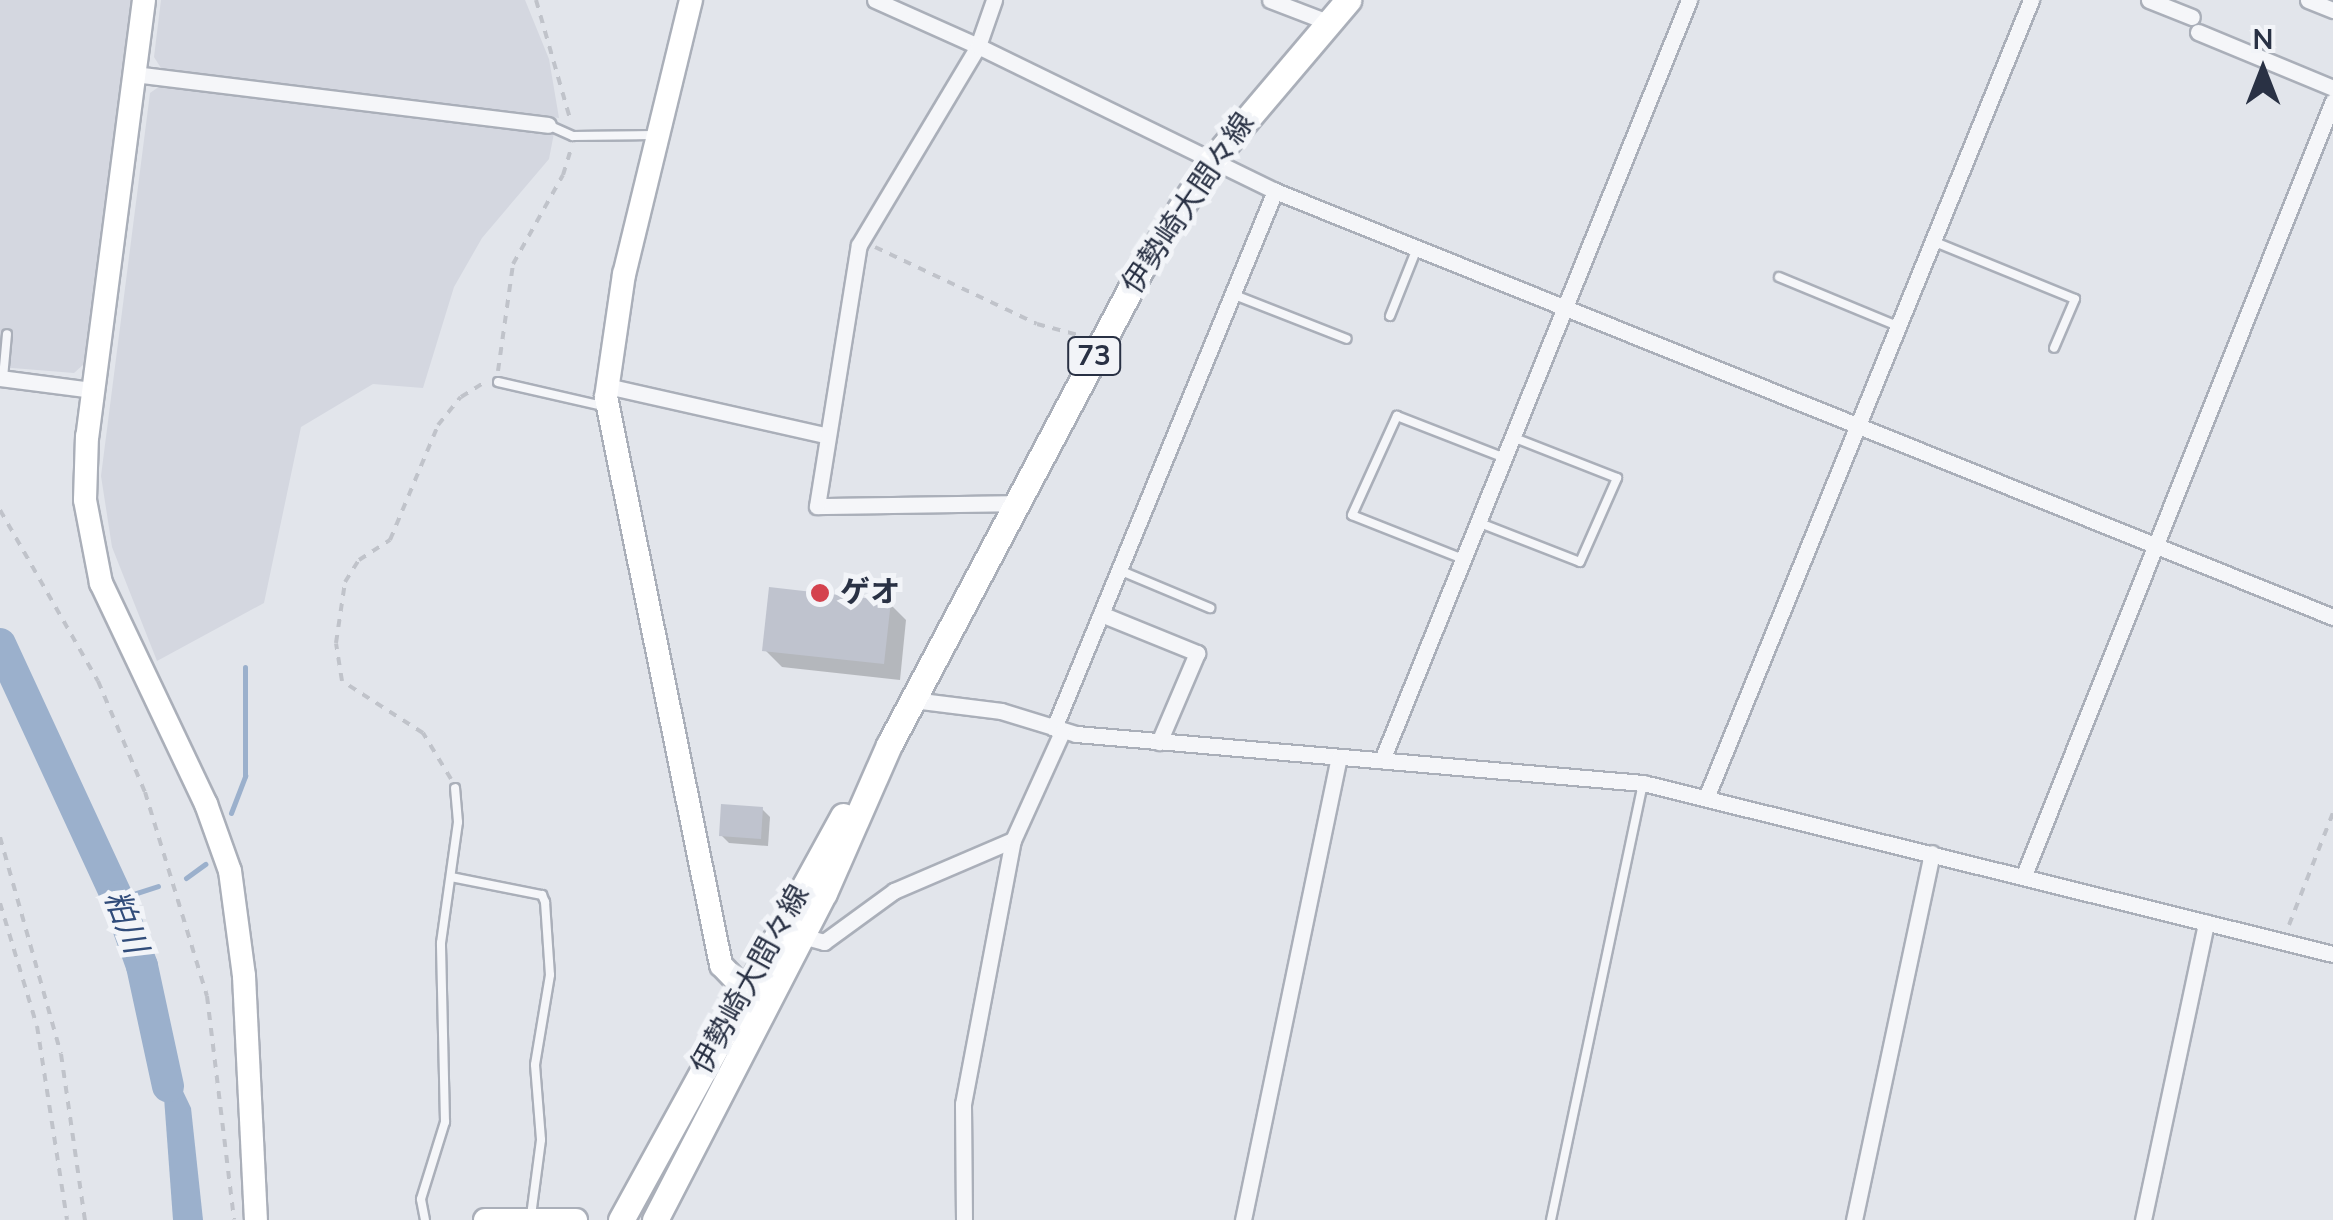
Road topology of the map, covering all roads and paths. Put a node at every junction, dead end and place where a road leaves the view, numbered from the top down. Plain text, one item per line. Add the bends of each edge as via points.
1 (144, 0) edge
2 (536, 0) edge
3 (691, 0) edge
4 (875, 0) edge
5 (994, 0) edge
6 (1270, 0) edge
7 (1348, 0) edge
8 (1689, 0) edge
9 (2032, 0) edge
10 (2149, 0) edge
11 (2308, 0) edge
12 (2333, 10) edge
13 (1326, 21) junction
14 (978, 46) junction
15 (134, 74) junction
16 (2333, 88) edge
17 (2333, 101) edge
18 (548, 124) joint
19 (573, 136) junction
20 (658, 136) junction
21 (1210, 163) junction
22 (1275, 191) junction
23 (862, 241) junction
24 (1934, 242) junction
25 (1417, 248) junction
26 (1779, 277) dead end
27 (1232, 294) junction
28 (1569, 308) junction
29 (1390, 316) dead end
30 (1900, 327) junction
31 (6, 334) dead end
32 (1347, 338) dead end
33 (1102, 341) junction
34 (2054, 348) dead end
35 (2, 378) edge
36 (498, 382) junction
37 (93, 390) junction
38 (607, 396) junction
39 (1861, 424) junction
40 (826, 435) junction
41 (1515, 438) junction
42 (1506, 459) junction
43 (1017, 503) junction
44 (0, 510) edge
45 (1480, 523) junction
46 (2152, 543) junction
47 (1464, 560) junction
48 (1119, 570) junction
49 (1210, 608) dead end
50 (1101, 614) junction
51 (2333, 617) edge
52 (913, 700) junction
53 (1058, 730) junction
54 (1159, 742) junction
55 (889, 745) junction
56 (1339, 758) junction
57 (1382, 760) junction
58 (1643, 784) junction
59 (454, 788) joint
60 (1706, 798) junction
61 (2333, 813) edge
62 (0, 837) edge
63 (1014, 840) junction
64 (1932, 852) junction
65 (2024, 874) junction
66 (450, 877) junction
67 (0, 903) edge
68 (2206, 923) junction
69 (802, 936) junction
70 (2283, 942) junction
71 (2333, 954) edge
72 (744, 988) junction
73 (531, 1216) junction
74 (67, 1220) edge
75 (85, 1220) edge
76 (234, 1220) edge
77 (256, 1220) edge
78 (425, 1220) edge
79 (486, 1220) edge
80 (576, 1220) edge
81 (621, 1220) edge
82 (656, 1220) edge
83 (964, 1220) edge
84 (1243, 1220) edge
85 (1551, 1220) edge
86 (1854, 1220) edge
87 (2144, 1220) edge

1 - 15 street
2 - 19 path
3 - 20 street
4 - 14 street
5 - 14 street
6 - 13 street
7 - 13 main road, 伊勢崎大間々線 / 73
8 - 28 street
9 - 24 street
10 - 16 street
11 - 12 street
13 - 21 main road, 伊勢崎大間々線 / 73
14 - 21 street
14 - 23 street
15 - 18 street
15 - 37 street
17 - 46 street
18 - 19 lane
19 - 20 lane via 612,130
19 - 36 path via 563,175 513,264
20 - 38 street via 610,344
21 - 22 street
21 - 33 main road, 伊勢崎大間々線 / 73
22 - 25 street
22 - 27 street
23 - 33 path via 1038,324
23 - 40 street
24 - 30 street
24 - 34 lane via 2075,298
25 - 28 street
25 - 29 lane
26 - 30 lane
27 - 32 lane
27 - 48 street
28 - 39 street
28 - 41 street
30 - 39 street
31 - 35 lane
33 - 43 main road, 伊勢崎大間々線 / 73
35 - 37 street
36 - 38 lane
36 - 59 path via 482,382 460,397 438,426 390,540 359,560 345,582 336,643 342,681 424,733
37 - 77 street via 85,468 92,552 114,615 220,839 237,900
38 - 40 street
38 - 72 street via 721,965
39 - 46 street
39 - 60 street
40 - 43 street via 817,506
41 - 42 street
41 - 45 lane via 1617,478 1580,562
42 - 45 street
42 - 47 lane via 1398,416 1352,515
43 - 52 main road, 伊勢崎大間々線 / 73
44 - 76 path via 98,681 145,792 206,996
45 - 47 street
46 - 51 street
46 - 65 street
47 - 57 street
48 - 49 lane
48 - 50 street
50 - 53 street
50 - 54 street via 1197,653
52 - 53 street via 1001,711
52 - 55 main road, 伊勢崎大間々線 / 73
53 - 54 street
53 - 63 street
54 - 56 street
55 - 69 main road, 伊勢崎大間々線 / 73
55 - 72 main road, 伊勢崎大間々線 / 73
56 - 57 street
56 - 84 street
57 - 58 street
58 - 60 street
58 - 85 lane
59 - 66 lane via 458,822
60 - 64 street
61 - 70 path
62 - 75 path via 62,1054
63 - 69 street via 894,891 824,942
63 - 83 street via 963,1104
64 - 65 street
64 - 86 street
65 - 68 street
66 - 73 lane via 542,895 545,902 550,975 535,1065 540,1140
66 - 78 lane via 442,943 446,1122 421,1199
67 - 74 path via 37,1026
68 - 70 street
68 - 87 street
69 - 82 main road, 伊勢崎大間々線 / 73
70 - 71 street
72 - 81 main road, 伊勢崎大間々線 / 73
73 - 79 street
73 - 80 street

